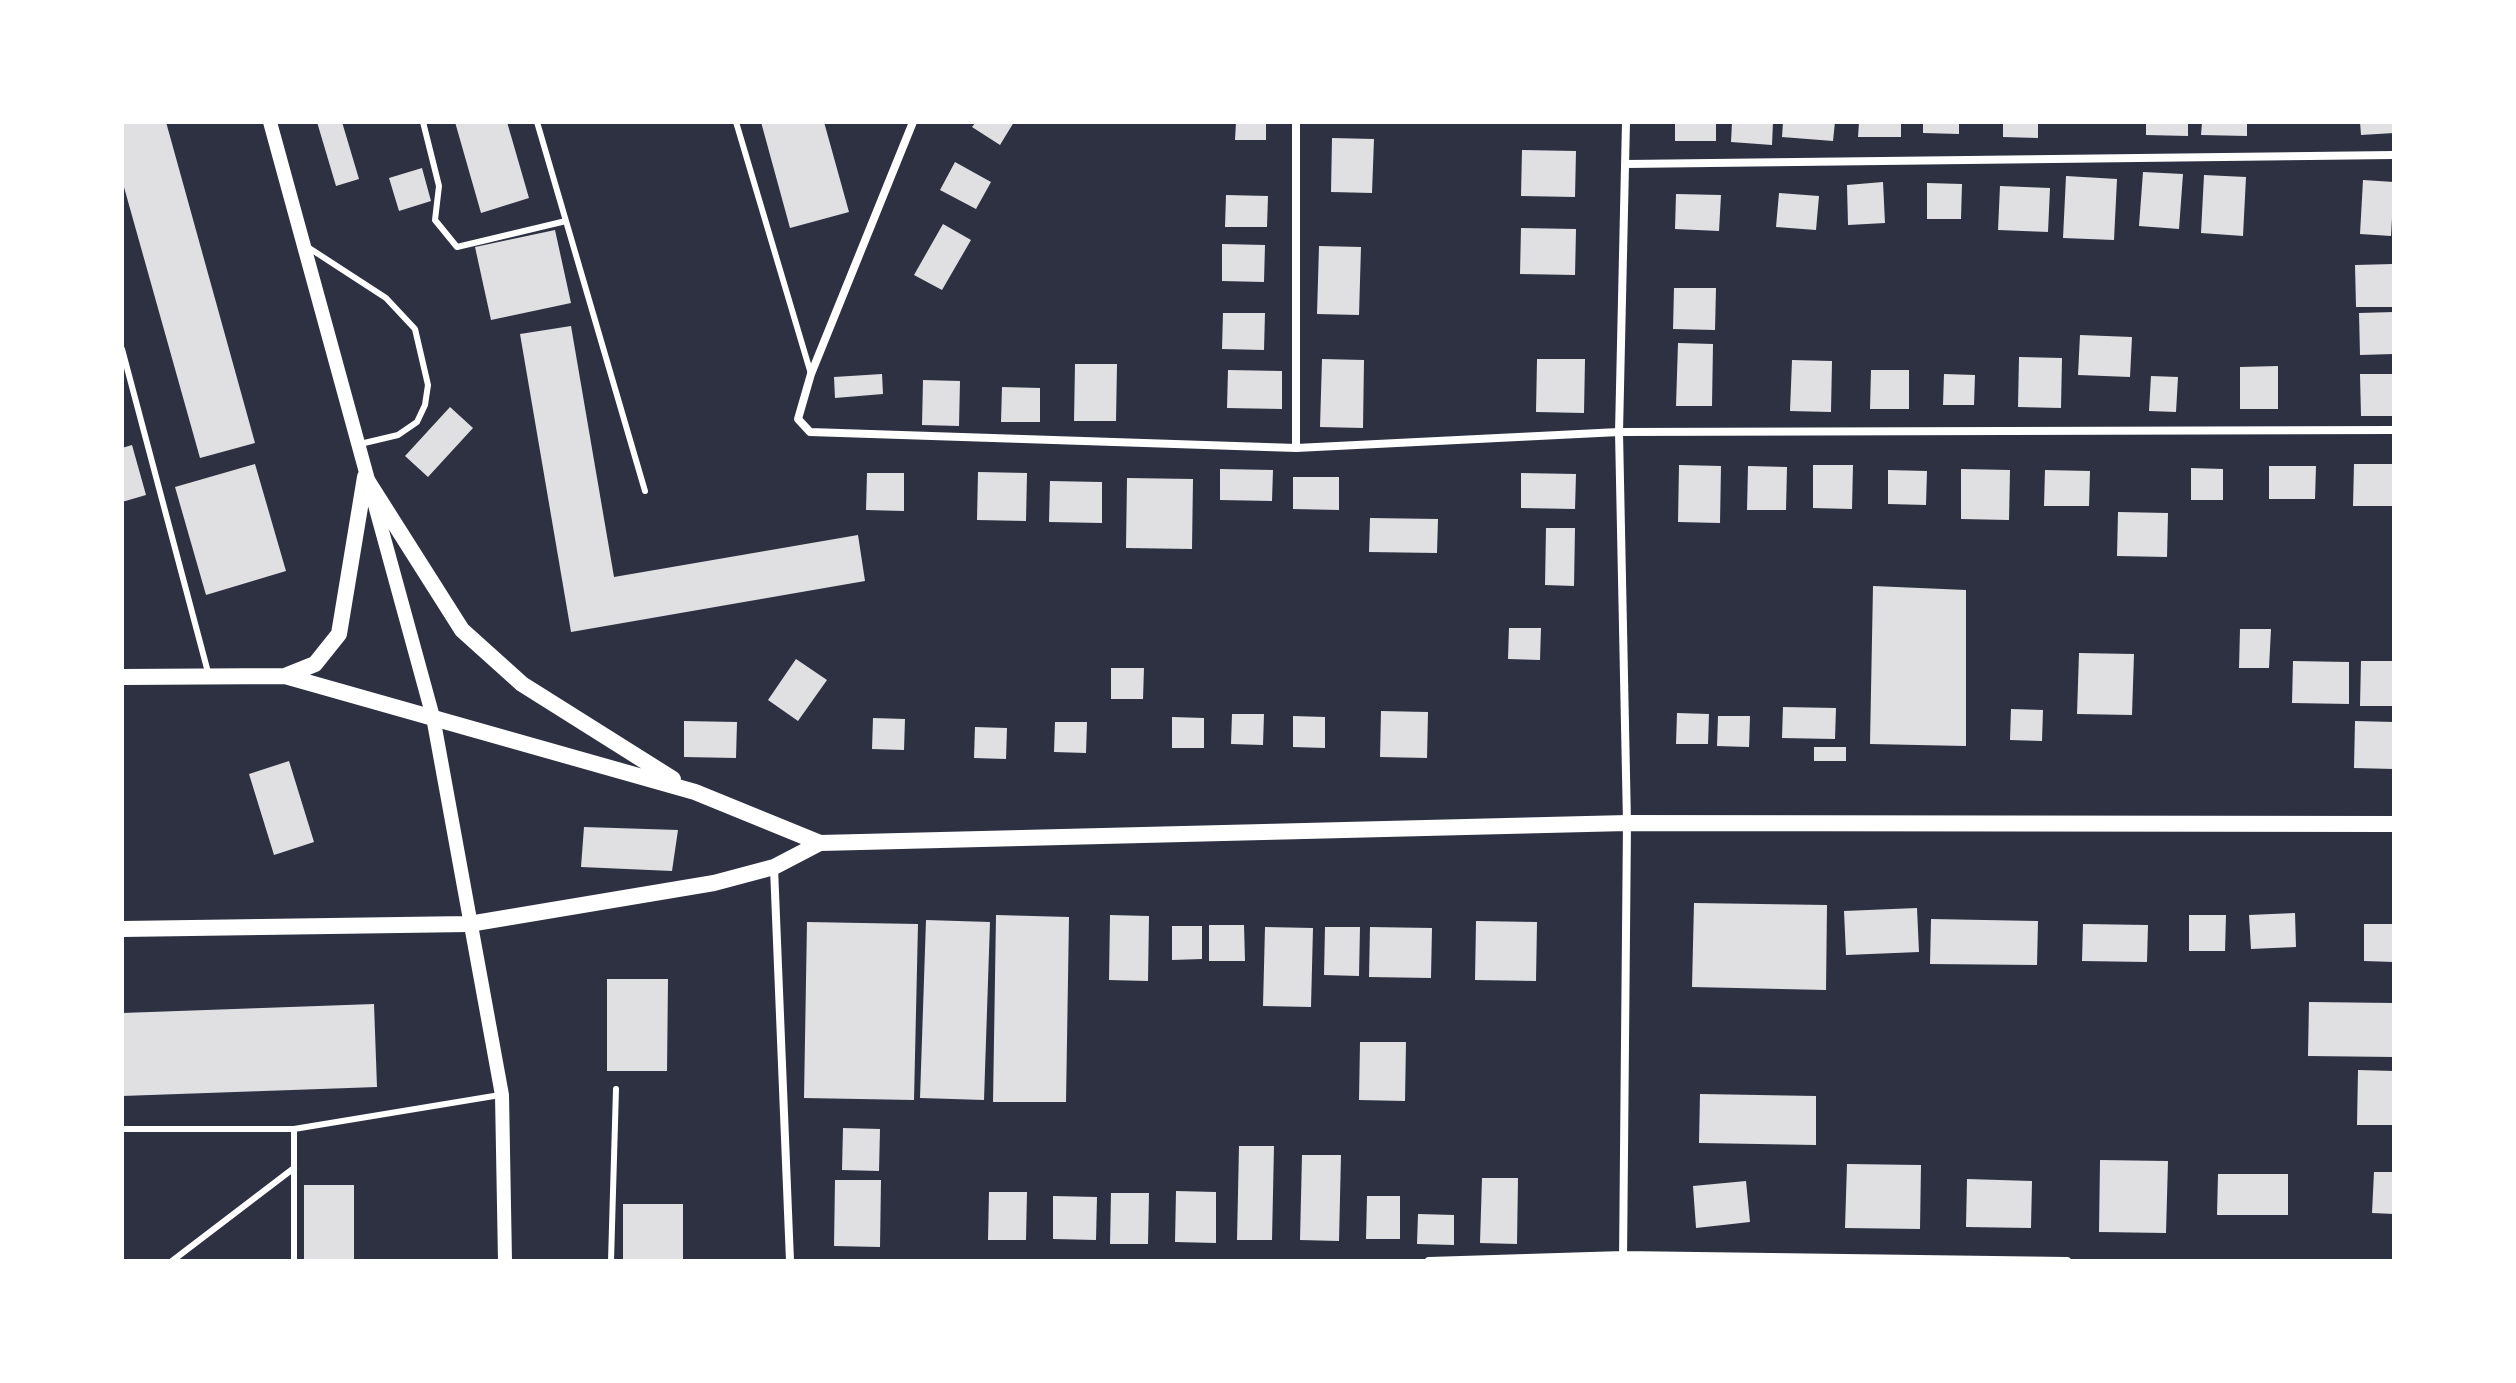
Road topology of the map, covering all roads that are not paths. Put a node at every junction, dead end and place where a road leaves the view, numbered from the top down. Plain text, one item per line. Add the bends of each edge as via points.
1 (270, 122) edge
2 (423, 122) edge
3 (537, 122) edge
4 (736, 122) edge
5 (913, 122) edge
6 (1296, 122) edge
7 (1626, 122) edge
8 (2394, 155) edge
9 (1626, 164) junction
10 (566, 221) junction
11 (303, 244) junction
12 (122, 349) edge
13 (811, 374) junction
14 (133, 391) junction
15 (122, 394) edge
16 (2394, 430) edge
17 (1619, 432) junction
18 (357, 445) junction
19 (1296, 448) junction
20 (365, 477) junction
21 (645, 491) dead end
22 (209, 676) junction
23 (285, 676) junction
24 (122, 677) edge
25 (433, 717) junction
26 (695, 792) junction
27 (1627, 823) junction
28 (2394, 824) edge
29 (820, 843) junction
30 (774, 867) junction
31 (469, 924) junction
32 (122, 929) edge
33 (616, 1089) dead end
34 (502, 1095) junction
35 (122, 1129) edge
36 (294, 1129) junction
37 (294, 1168) junction
38 (1623, 1258) edge
39 (172, 1261) edge
40 (294, 1261) edge
41 (505, 1261) edge
42 (611, 1261) edge
43 (790, 1261) edge
44 (1429, 1261) edge
45 (2067, 1261) edge

1 - 11 street
2 - 10 lane via 439,186 435,220 457,247
3 - 10 lane
4 - 13 lane
5 - 13 street
6 - 19 street
7 - 9 street
8 - 9 street
9 - 17 street
10 - 21 lane
11 - 18 street
11 - 18 lane via 386,298 415,329 428,385 417,422 398,435
12 - 14 lane
13 - 19 street via 798,419 810,432
14 - 15 lane
14 - 22 lane
16 - 17 street
17 - 19 street
17 - 27 street
18 - 20 street
20 - 23 main road via 339,634 315,664
20 - 25 street
20 - 26 main road via 462,630 522,684
22 - 23 main road
22 - 24 main road
23 - 25 main road
25 - 26 main road
25 - 31 street
26 - 29 main road
27 - 28 main road
27 - 29 main road
27 - 38 street
29 - 30 main road
30 - 31 main road via 633,899
30 - 43 street
31 - 32 main road
31 - 34 street
33 - 42 lane
34 - 36 lane
34 - 41 street
35 - 36 lane
36 - 37 lane
37 - 39 lane
37 - 40 lane
38 - 44 street
38 - 45 street

